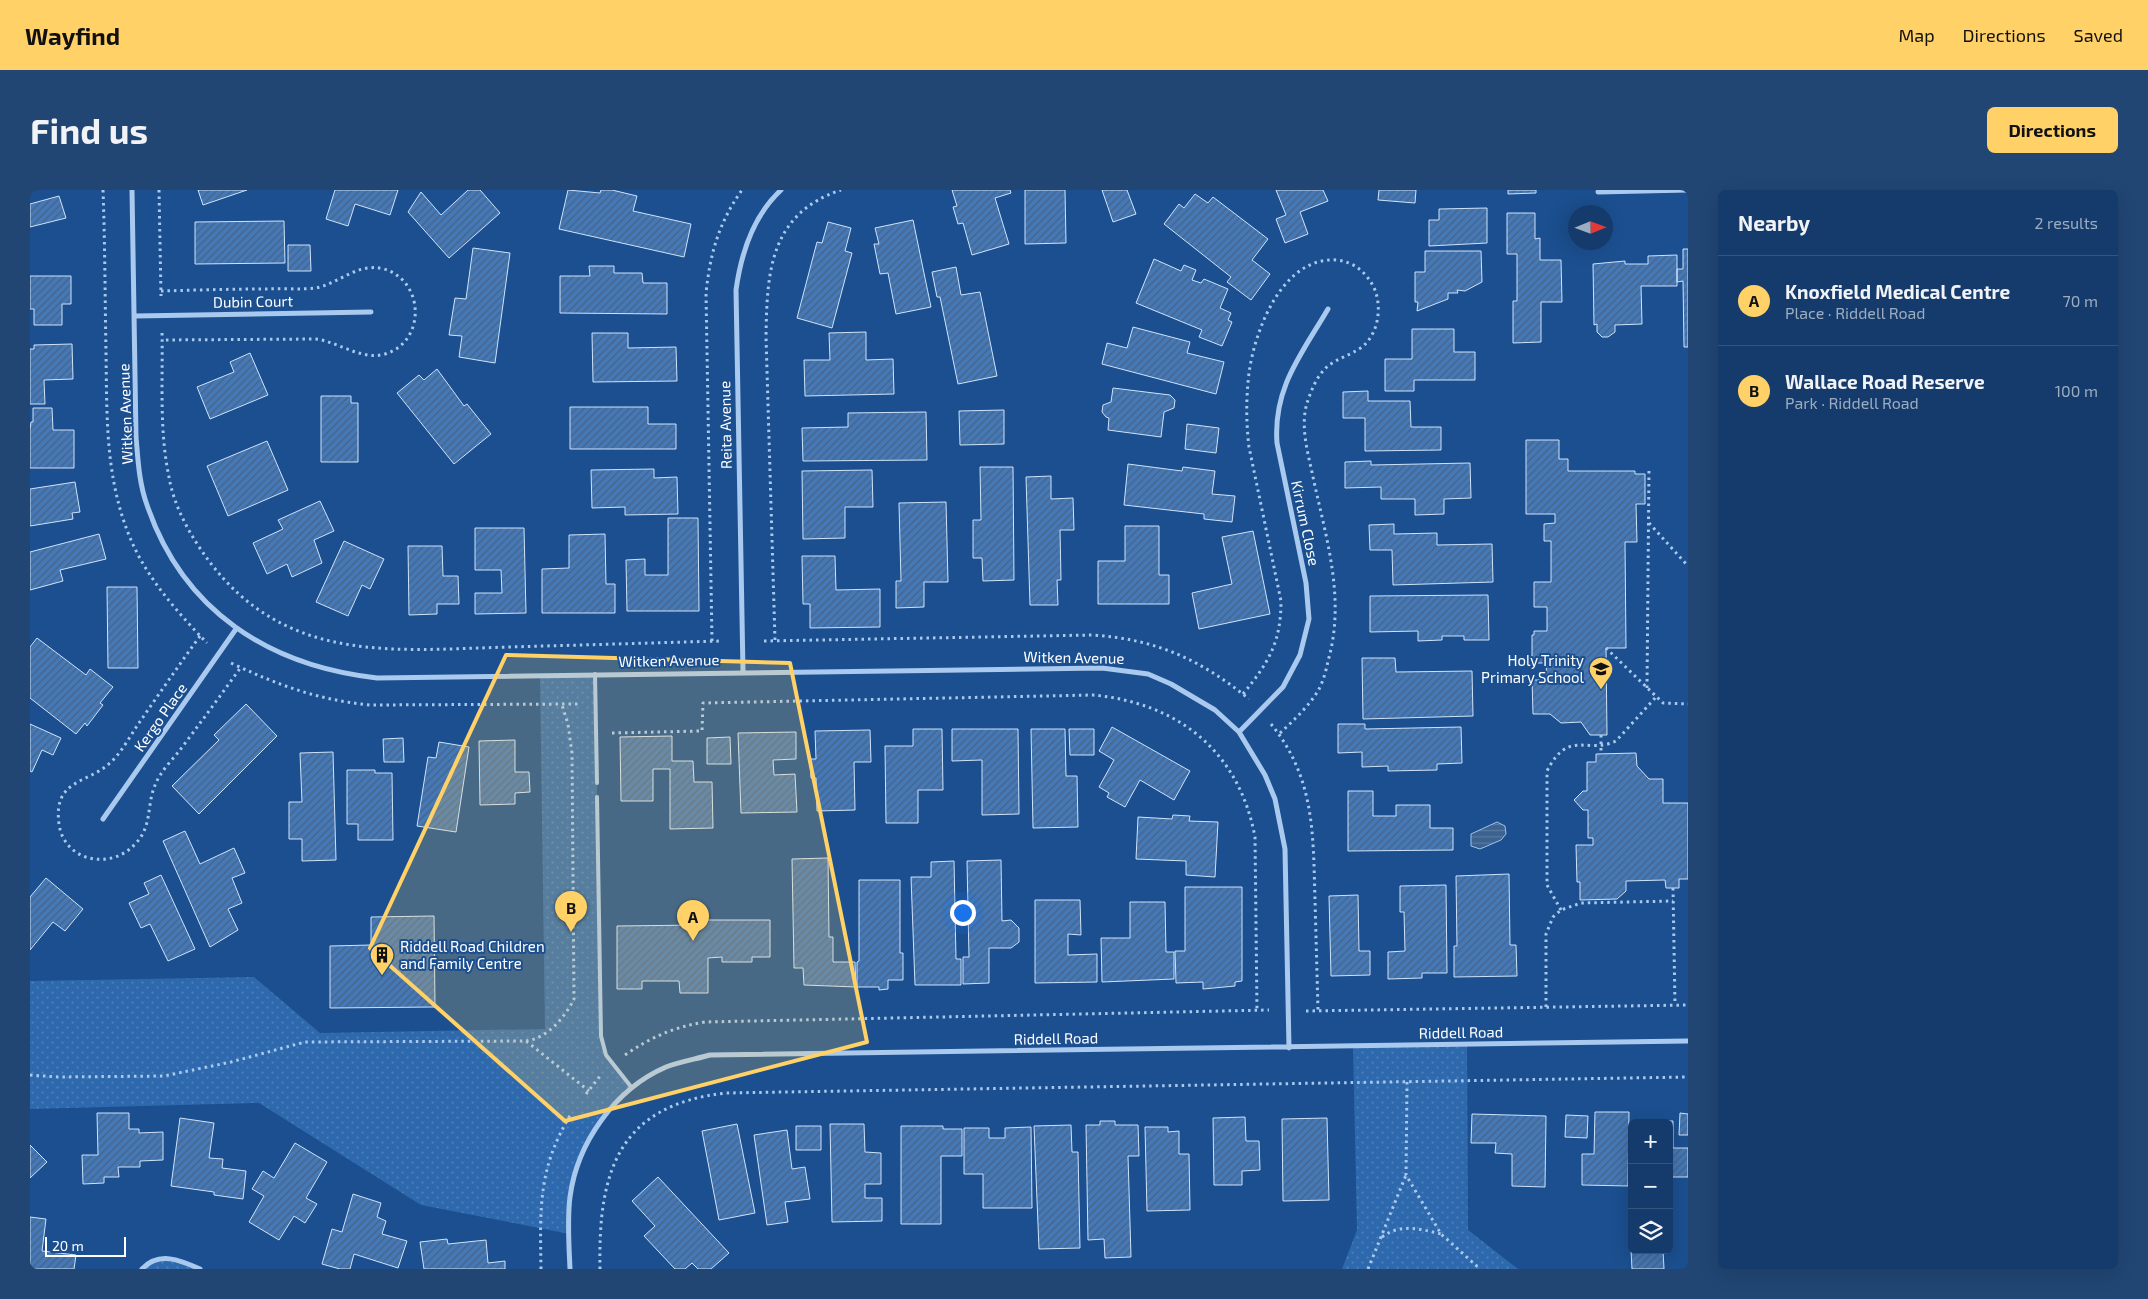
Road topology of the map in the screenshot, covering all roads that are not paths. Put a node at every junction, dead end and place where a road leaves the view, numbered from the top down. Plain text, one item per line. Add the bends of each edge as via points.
1 (132, 190) edge
2 (781, 190) edge
3 (1688, 190) edge
4 (1598, 192) dead end
5 (1328, 309) dead end
6 (371, 312) dead end
7 (135, 316) junction
8 (236, 629) junction
9 (743, 671) junction
10 (595, 674) junction
11 (1239, 732) junction
12 (597, 784) dead end
13 (597, 797) dead end
14 (103, 819) dead end
15 (1688, 1041) edge
16 (1289, 1048) junction
17 (632, 1088) junction
18 (142, 1269) edge
19 (200, 1269) edge
20 (570, 1269) edge

1 - 7 street, Witken Avenue
2 - 9 street, Reita Avenue via 762,213 752,232 739,269 736,290
3 - 4 street
5 - 11 street, Kirrum Close via 1285,383 1278,403 1276,424 1278,450 1309,602 1307,635 1283,687
6 - 7 street, Dubin Court
7 - 8 street, Witken Avenue via 136,437 146,504 158,533 178,566 215,611
8 - 10 street, Witken Avenue via 303,664 349,675 403,678
8 - 14 street, Kergo Place
9 - 10 street, Witken Avenue
9 - 11 street, Witken Avenue via 1125,670 1148,674 1177,687 1215,710
10 - 12 lane
11 - 16 street, Witken Avenue via 1265,775 1275,799 1285,848
13 - 17 lane via 601,1036 606,1055
15 - 16 street, Riddell Road
16 - 17 street, Riddell Road via 710,1055 666,1068
17 - 20 street, Riddell Road via 599,1123 582,1155 570,1197
18 - 19 street via 153,1260 165,1258 180,1260

